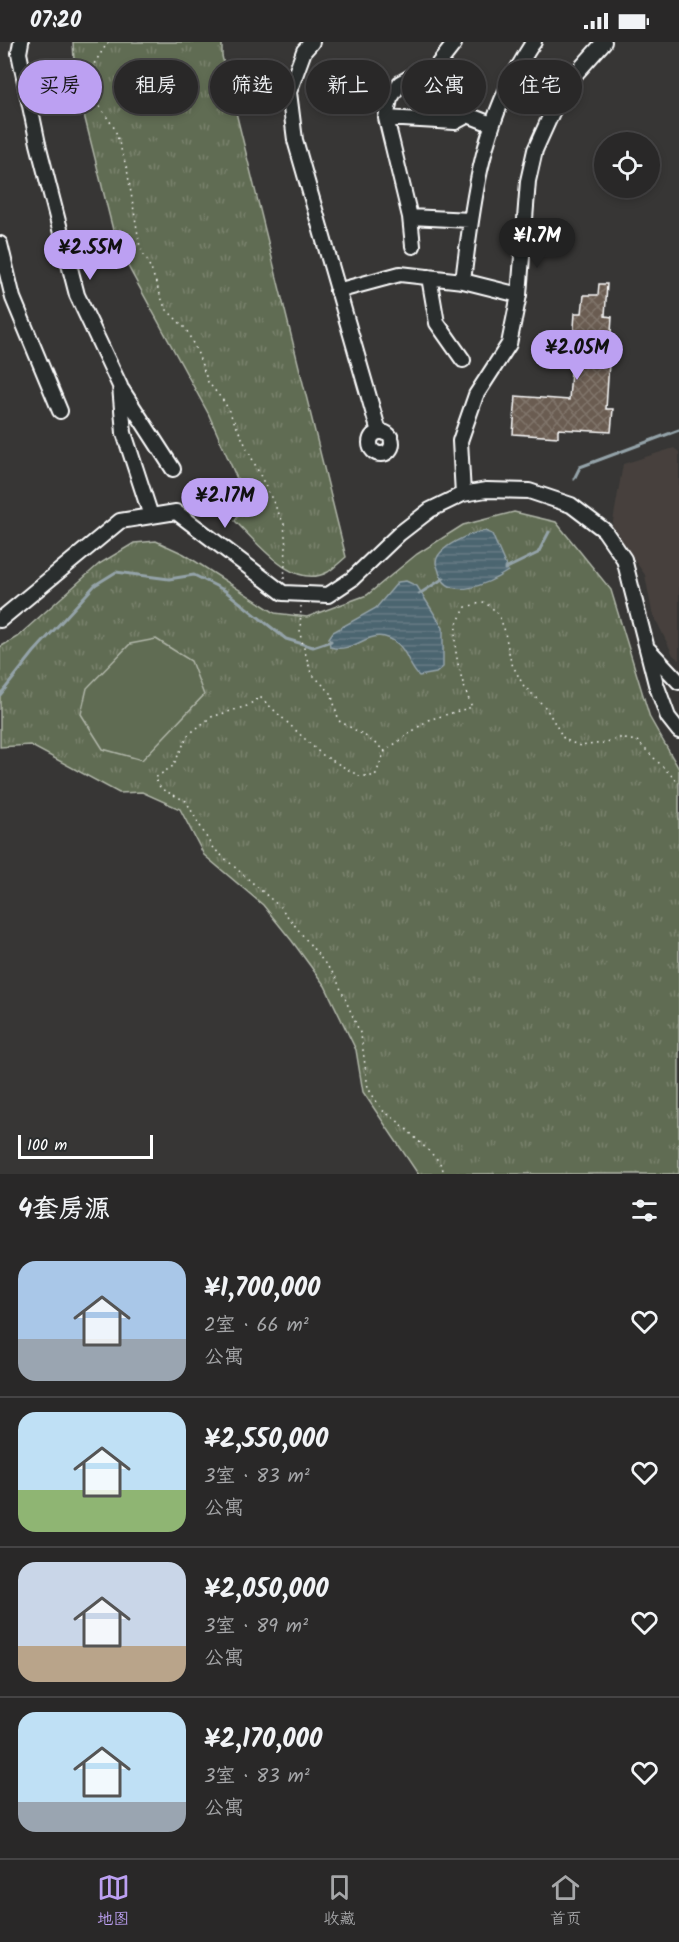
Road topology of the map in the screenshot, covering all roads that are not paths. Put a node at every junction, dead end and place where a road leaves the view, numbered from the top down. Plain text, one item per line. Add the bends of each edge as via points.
1 (21, 42) edge
2 (312, 42) edge
3 (604, 42) edge
4 (531, 43) edge
5 (454, 44) dead end
6 (442, 60) edge
7 (402, 82) edge
8 (468, 115) joint
9 (386, 118) junction
10 (491, 124) junction
11 (410, 217) junction
12 (470, 220) junction
13 (0, 244) edge
14 (413, 246) dead end
15 (429, 277) junction
16 (464, 280) junction
17 (337, 291) junction
18 (519, 295) junction
19 (463, 360) dead end
20 (120, 386) junction
21 (60, 411) dead end
22 (379, 432) dead end
23 (173, 468) dead end
24 (463, 494) junction
25 (151, 516) junction
26 (0, 620) edge
27 (648, 648) junction
28 (679, 682) edge
29 (679, 731) edge

1 - 20 street via 19,53 38,144 77,295
2 - 17 street via 304,51 290,92 295,140
3 - 18 street via 563,88 535,150 528,181
4 - 10 street
5 - 6 street
7 - 9 street via 390,99
8 - 9 street via 456,122
8 - 10 street
9 - 11 street
10 - 12 street
11 - 12 street
11 - 14 street
12 - 16 street
13 - 21 street via 13,298
15 - 16 street
15 - 17 street via 400,274
15 - 19 street via 437,323
16 - 18 street
17 - 22 street
18 - 24 street via 509,344 476,395 460,441
20 - 23 street
20 - 25 street via 124,433
24 - 25 street via 430,510 352,579 328,595 283,593 176,512
24 - 27 street via 529,491 571,505 604,530 624,560
25 - 26 street via 120,521
27 - 28 street
27 - 29 street via 668,717

